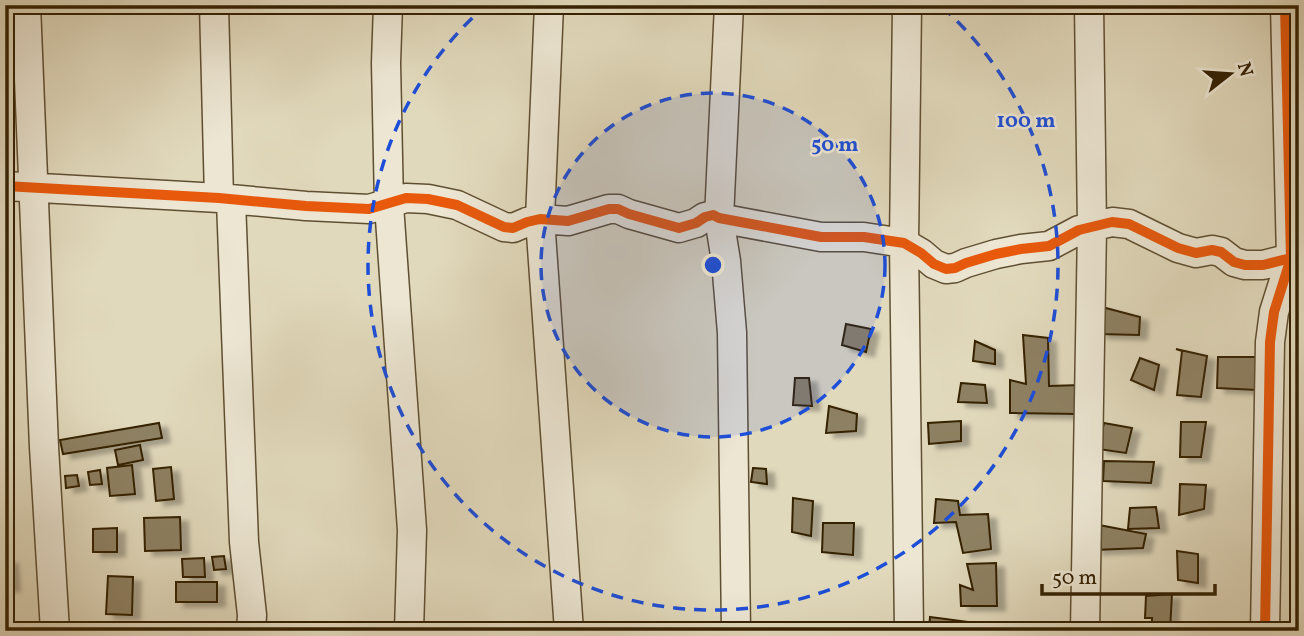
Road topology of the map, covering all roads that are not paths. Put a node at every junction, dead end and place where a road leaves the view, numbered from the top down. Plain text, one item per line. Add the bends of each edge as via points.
1 (26, 5) edge
2 (214, 5) edge
3 (388, 5) edge
4 (550, 5) edge
5 (729, 5) edge
6 (907, 5) edge
7 (1090, 5) edge
8 (1285, 5) edge
9 (19, 187) edge
10 (225, 200) junction
11 (389, 205) junction
12 (719, 218) junction
13 (540, 219) junction
14 (1092, 228) junction
15 (904, 243) junction
16 (1295, 259) edge
17 (55, 631) edge
18 (251, 631) edge
19 (409, 631) edge
20 (569, 631) edge
21 (736, 631) edge
22 (909, 631) edge
23 (1085, 631) edge
24 (1265, 631) edge

1 - 9 street
2 - 10 street
3 - 11 street
4 - 13 street
5 - 12 street
6 - 15 street
7 - 14 street
8 - 16 street
9 - 10 street
9 - 17 street via 39,292
10 - 11 street via 369,209
10 - 18 street
11 - 13 street via 406,198 447,202 513,228
11 - 19 street via 412,530
12 - 13 street via 709,215 679,228 618,209 568,221
12 - 15 street via 821,237
12 - 21 street via 732,333
13 - 20 street
14 - 15 street via 1049,246 996,254 946,270
14 - 16 street via 1112,222 1129,225 1178,248 1221,252 1245,265
14 - 23 street
15 - 22 street
16 - 24 street via 1274,312 1270,342

